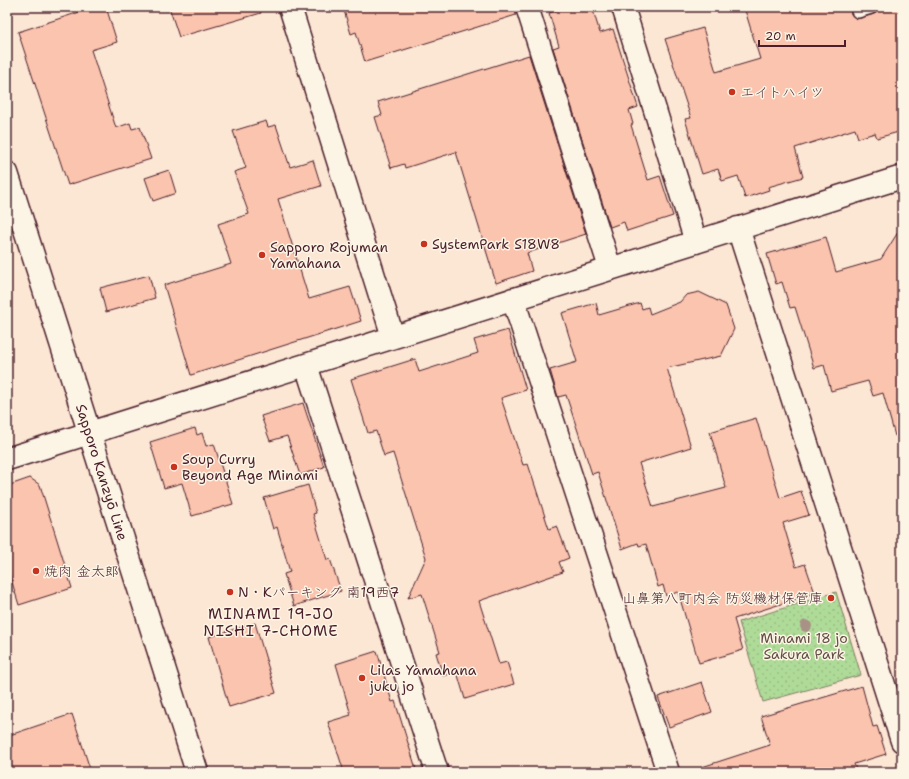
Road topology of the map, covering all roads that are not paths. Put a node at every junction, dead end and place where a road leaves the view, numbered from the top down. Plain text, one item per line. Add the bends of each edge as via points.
1 (290, 7) edge
2 (527, 7) edge
3 (623, 7) edge
4 (871, 7) edge
5 (858, 11) dead end
6 (7, 173) edge
7 (902, 177) edge
8 (738, 228) junction
9 (696, 242) junction
10 (610, 268) junction
11 (514, 299) junction
12 (393, 337) junction
13 (306, 365) junction
14 (89, 433) junction
15 (7, 459) edge
16 (902, 741) edge
17 (196, 772) edge
18 (437, 772) edge
19 (668, 772) edge

1 - 12 street
2 - 10 street
3 - 9 street
4 - 5 lane
6 - 14 street, Sapporo Kanzyō Line
7 - 8 street
8 - 9 street
8 - 16 street
9 - 10 street
10 - 11 street
11 - 12 street
11 - 19 street
12 - 13 street
13 - 14 street
13 - 18 street
14 - 15 street
14 - 17 street, Sapporo Kanzyō Line

